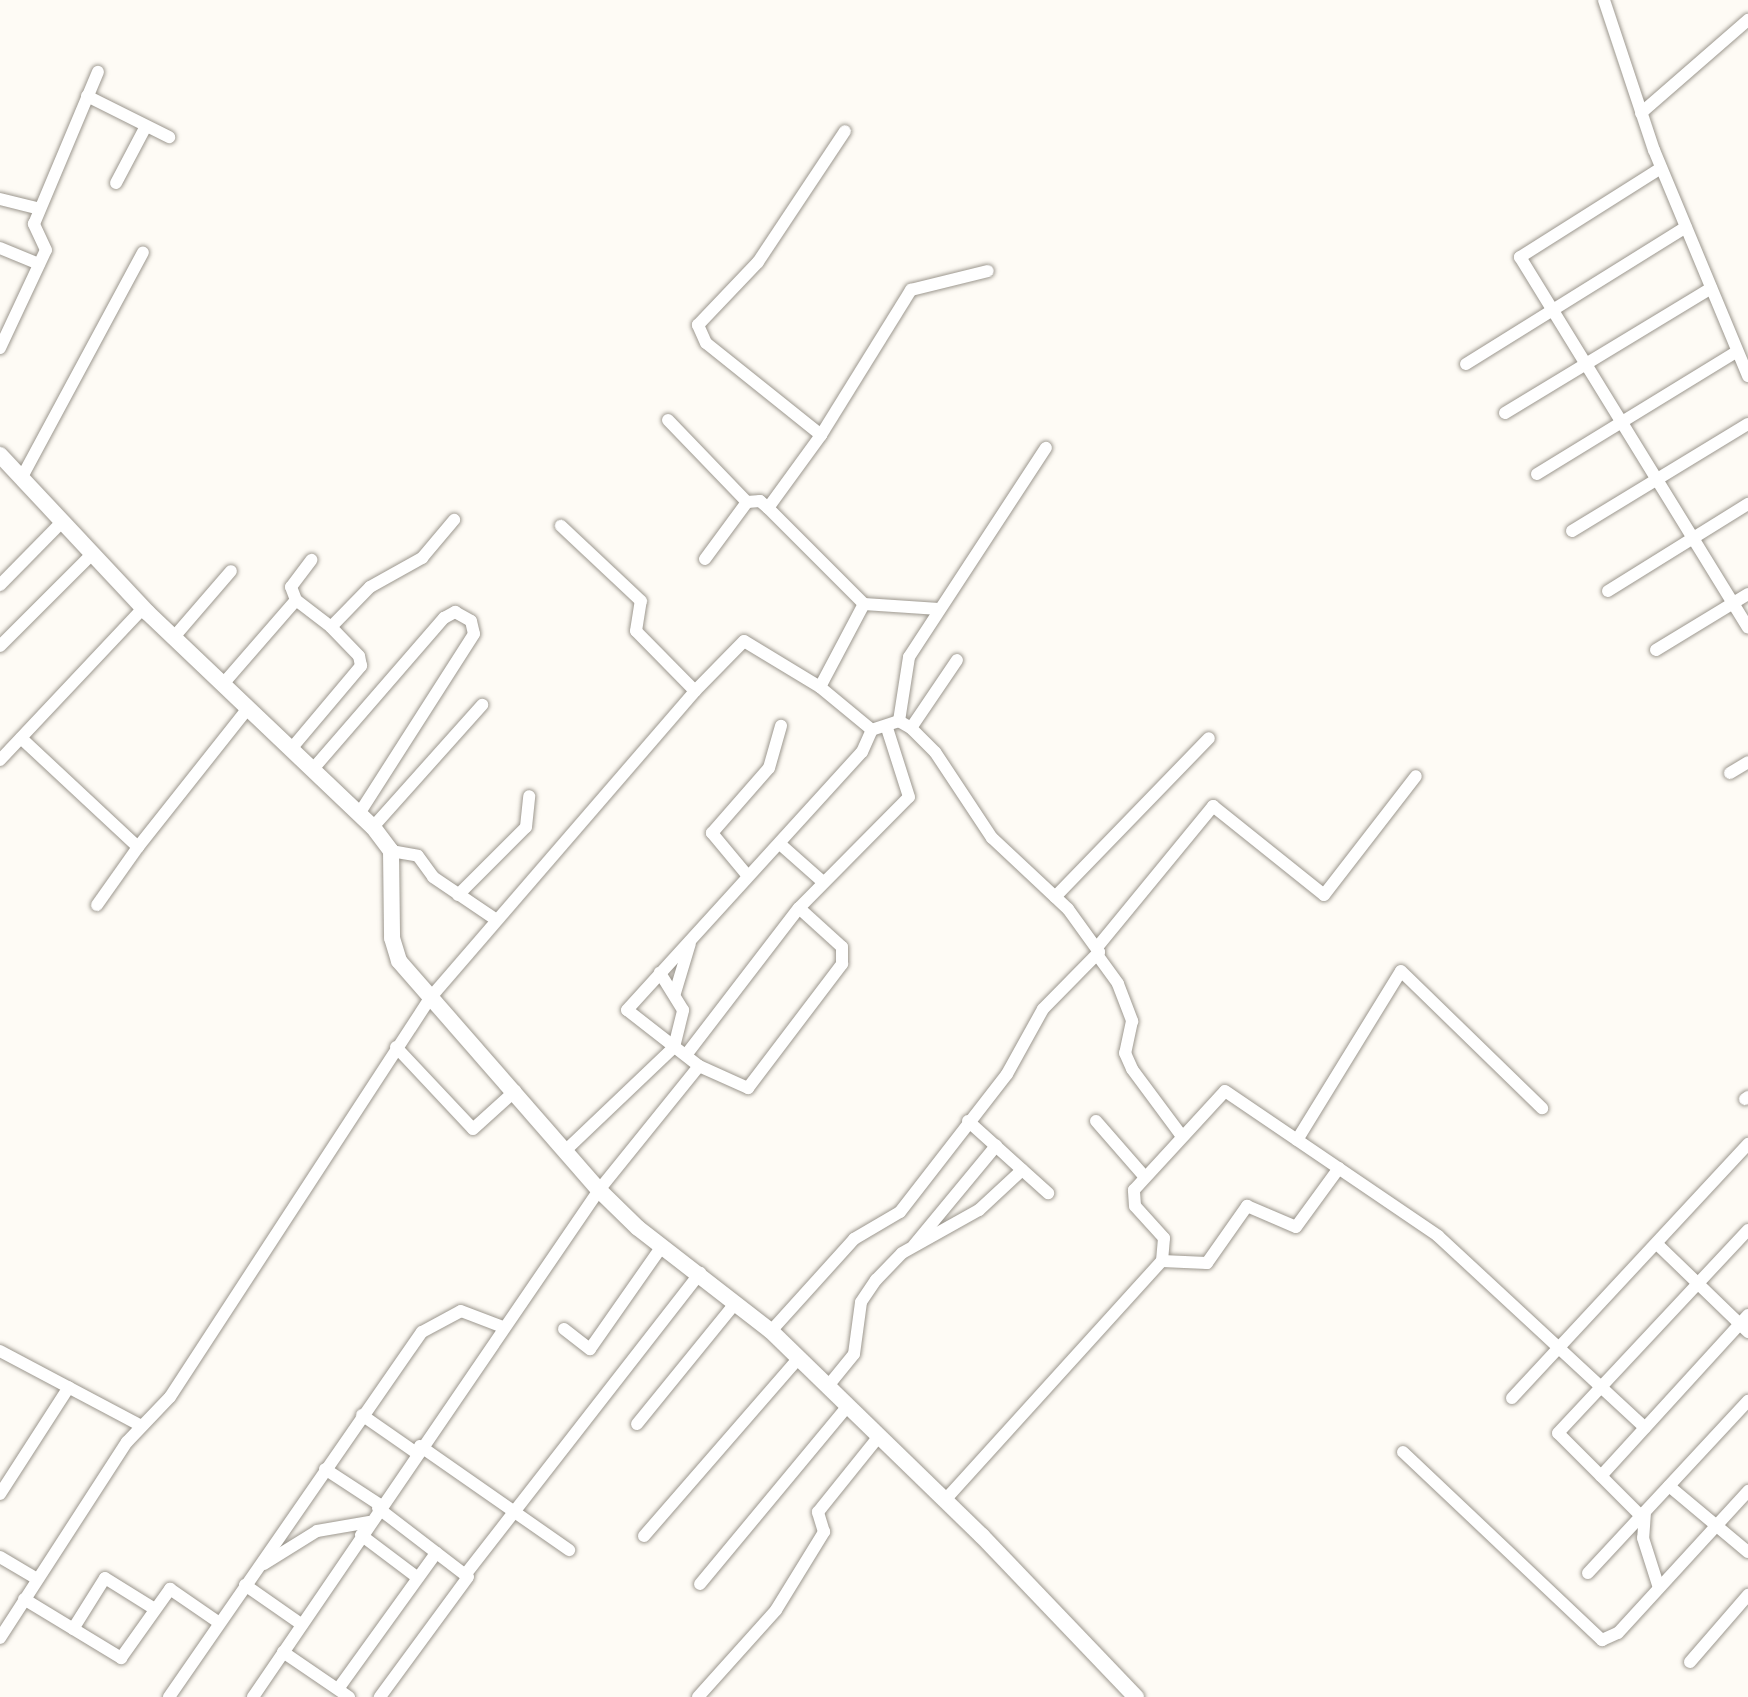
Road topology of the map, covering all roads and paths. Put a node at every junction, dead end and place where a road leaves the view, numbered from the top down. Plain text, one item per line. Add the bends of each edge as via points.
1 (1604, 0) edge
2 (1748, 20) edge
3 (98, 72) dead end
4 (87, 96) junction
5 (1641, 113) junction
6 (146, 126) junction
7 (845, 131) dead end
8 (169, 137) dead end
9 (1661, 167) junction
10 (116, 183) dead end
11 (0, 200) edge
12 (40, 209) junction
13 (1686, 227) junction
14 (0, 248) edge
15 (143, 252) dead end
16 (39, 264) junction
17 (988, 271) dead end
18 (1711, 288) junction
19 (1553, 310) junction
20 (5, 323) edge
21 (0, 348) edge
22 (1742, 359) edge
23 (1466, 364) dead end
24 (1585, 364) junction
25 (1748, 376) edge
26 (1505, 413) dead end
27 (668, 420) dead end
28 (1621, 423) junction
29 (1748, 424) edge
30 (821, 435) junction
31 (1046, 448) dead end
32 (0, 455) edge
33 (1537, 474) dead end
34 (22, 477) junction
35 (1656, 480) junction
36 (747, 502) junction
37 (1748, 504) edge
38 (768, 508) junction
39 (63, 520) junction
40 (454, 520) dead end
41 (561, 526) dead end
42 (1572, 531) dead end
43 (1692, 538) junction
44 (93, 554) junction
45 (705, 559) dead end
46 (311, 560) dead end
47 (231, 571) dead end
48 (0, 585) edge
49 (1608, 591) dead end
50 (1748, 594) edge
51 (296, 600) junction
52 (1734, 603) junction
53 (864, 604) junction
54 (144, 608) junction
55 (939, 609) junction
56 (1748, 626) edge
57 (331, 627) junction
58 (174, 637) junction
59 (0, 646) edge
60 (1656, 650) dead end
61 (957, 660) dead end
62 (223, 684) junction
63 (820, 687) junction
64 (695, 691) junction
65 (482, 705) dead end
66 (248, 708) junction
67 (899, 721) junction
68 (781, 726) dead end
69 (887, 728) junction
70 (911, 729) junction
71 (872, 730) junction
72 (22, 738) junction
73 (1209, 738) dead end
74 (291, 749) junction
75 (0, 760) edge
76 (1748, 762) edge
77 (313, 769) junction
78 (1730, 773) dead end
79 (1416, 776) dead end
80 (529, 796) dead end
81 (359, 814) junction
82 (373, 827) junction
83 (780, 844) junction
84 (138, 847) junction
85 (391, 851) junction
86 (747, 875) junction
87 (823, 882) junction
88 (458, 894) junction
89 (1055, 897) junction
90 (97, 905) dead end
91 (799, 908) junction
92 (495, 919) junction
93 (691, 939) junction
94 (1098, 950) junction
95 (660, 973) junction
96 (675, 993) junction
97 (431, 997) junction
98 (396, 1047) junction
99 (674, 1047) junction
100 (686, 1055) junction
101 (699, 1066) junction
102 (515, 1091) junction
103 (1542, 1108) dead end
104 (968, 1121) junction
105 (1096, 1121) dead end
106 (1181, 1135) junction
107 (1297, 1140) junction
108 (1748, 1144) edge
109 (996, 1146) junction
110 (566, 1150) junction
111 (1339, 1168) junction
112 (1022, 1170) junction
113 (1144, 1176) junction
114 (599, 1190) junction
115 (1048, 1193) dead end
116 (1748, 1230) edge
117 (1657, 1244) junction
118 (914, 1245) junction
119 (662, 1246) junction
120 (1162, 1261) junction
121 (700, 1273) junction
122 (1698, 1284) junction
123 (736, 1302) junction
124 (1745, 1324) edge
125 (503, 1327) junction
126 (564, 1329) dead end
127 (771, 1331) junction
128 (1561, 1346) junction
129 (0, 1351) edge
130 (799, 1358) junction
131 (828, 1386) junction
132 (1603, 1386) junction
133 (69, 1387) junction
134 (1512, 1398) dead end
135 (1748, 1401) edge
136 (848, 1406) junction
137 (362, 1415) junction
138 (637, 1424) dead end
139 (139, 1425) junction
140 (1645, 1428) junction
141 (879, 1436) junction
142 (417, 1449) junction
143 (1403, 1452) dead end
144 (325, 1469) junction
145 (1601, 1476) junction
146 (1668, 1486) junction
147 (1748, 1491) edge
148 (0, 1494) edge
149 (945, 1500) junction
150 (379, 1507) junction
151 (513, 1514) junction
152 (1643, 1514) junction
153 (369, 1522) junction
154 (1715, 1525) junction
155 (360, 1535) junction
156 (644, 1536) dead end
157 (569, 1550) dead end
158 (1748, 1552) edge
159 (436, 1553) junction
160 (0, 1557) edge
161 (256, 1570) junction
162 (1588, 1573) dead end
163 (465, 1575) junction
164 (418, 1578) junction
165 (37, 1579) junction
166 (700, 1584) dead end
167 (245, 1585) junction
168 (1658, 1588) junction
169 (1748, 1595) edge
170 (24, 1600) junction
171 (153, 1608) junction
172 (218, 1622) junction
173 (301, 1624) junction
174 (73, 1629) junction
175 (0, 1638) edge
176 (282, 1652) junction
177 (1690, 1662) dead end
178 (344, 1693) edge
179 (169, 1697) edge
180 (253, 1697) edge
181 (380, 1697) edge
182 (698, 1697) edge
183 (1136, 1697) edge

1 - 5 street
2 - 5 street
3 - 4 street
4 - 6 street
4 - 12 street
5 - 9 street
6 - 8 street
6 - 10 street
7 - 30 street via 758,262 698,325 706,343
9 - 13 street
9 - 19 street via 1520,257
11 - 12 street
12 - 16 street via 34,229 46,243
13 - 18 street
13 - 19 street
14 - 16 street
15 - 34 street
16 - 20 street
17 - 30 street via 911,290
18 - 22 street
18 - 24 street
19 - 23 street
19 - 24 street
20 - 21 street
22 - 25 street
22 - 28 street
24 - 26 street
24 - 28 street
27 - 36 street
28 - 33 street
28 - 35 street
29 - 35 street
30 - 38 street
31 - 55 street
32 - 34 street
34 - 39 street
35 - 42 street
35 - 43 street
36 - 38 street via 760,500
36 - 45 street
37 - 43 street
38 - 53 street
39 - 44 street
39 - 48 street
40 - 57 street via 422,558 370,587
41 - 64 street via 641,601 636,631
43 - 49 street
43 - 52 street
44 - 54 street
44 - 59 street
46 - 51 street via 291,587
47 - 58 street
50 - 52 street
51 - 57 street
51 - 62 street
52 - 56 street
52 - 60 street
53 - 55 street
53 - 63 street
54 - 58 street
54 - 72 street
55 - 67 street via 909,657
57 - 74 street via 359,656 360,666
58 - 62 street
61 - 70 street
62 - 66 street
63 - 64 street via 744,641
63 - 71 street
64 - 92 street
65 - 82 street
66 - 74 street
66 - 84 street
67 - 69 street
67 - 70 street
68 - 86 street via 769,768 712,833
69 - 71 street
69 - 87 street via 910,795
70 - 89 street via 935,752 992,838
71 - 83 street via 862,752
72 - 75 street
72 - 84 street
73 - 89 street
74 - 77 street
76 - 78 street
77 - 81 street
77 - 81 street via 444,618 455,612 471,621 474,634
79 - 94 street via 1324,895 1213,806
80 - 88 street via 526,827
81 - 82 street
82 - 85 street
83 - 86 street
83 - 87 street
84 - 90 street
85 - 88 street via 418,856
85 - 97 street via 391,937 398,961
86 - 93 street
87 - 91 street
88 - 92 street
89 - 94 street
91 - 100 street
91 - 101 street via 842,947 842,964 748,1088
92 - 97 street
93 - 95 street
93 - 96 street
94 - 104 street via 1043,1009 1007,1074
94 - 106 street via 1132,1021 1125,1054
95 - 96 street
95 - 99 street via 627,1010
96 - 99 street via 683,1010
97 - 98 street
97 - 102 street
98 - 102 street via 472,1129
98 - 139 street via 170,1397
99 - 100 street
99 - 110 street
100 - 101 street
101 - 114 street
102 - 110 street
103 - 107 street via 1401,971
104 - 109 street
104 - 127 street via 900,1212 854,1239
105 - 113 street
106 - 107 street via 1225,1091
106 - 113 street
107 - 111 street
108 - 117 street
109 - 112 street
109 - 118 street
110 - 114 street
111 - 120 street via 1296,1227 1247,1206 1207,1263
111 - 128 street via 1438,1236
112 - 115 street
112 - 118 street via 979,1210
113 - 120 street via 1133,1198 1164,1238
114 - 119 street
114 - 125 street
116 - 122 street
117 - 122 street
117 - 128 street
118 - 131 street via 868,1290 858,1314 854,1354
119 - 121 street
119 - 126 street via 590,1349
120 - 149 street
121 - 123 street
121 - 151 street
122 - 124 street
122 - 132 street
123 - 127 street
123 - 138 street
124 - 140 street
125 - 137 street via 461,1311 432,1324
125 - 142 street
127 - 130 street
128 - 132 street
128 - 134 street
129 - 133 street
130 - 131 street
130 - 156 street
131 - 136 street
132 - 140 street
132 - 145 street via 1558,1433
133 - 139 street
133 - 148 street
135 - 146 street
136 - 141 street
136 - 166 street
137 - 142 street
137 - 144 street
139 - 165 street
140 - 145 street
141 - 149 street
141 - 182 street via 818,1512 824,1532 776,1611
142 - 150 street
142 - 151 street
143 - 168 street via 1602,1640 1618,1633
144 - 150 street
144 - 161 street
145 - 152 street
146 - 152 street
146 - 154 street
147 - 154 street
149 - 183 street
150 - 153 street
150 - 159 street
151 - 157 street
151 - 163 street
152 - 162 street
152 - 168 street via 1643,1538
153 - 155 street
153 - 161 street via 317,1531
154 - 158 street
154 - 168 street
155 - 164 street
155 - 173 street
159 - 163 street
159 - 164 street
160 - 165 street
161 - 167 street
163 - 181 street
164 - 178 street
165 - 170 street
167 - 172 street
167 - 173 street
169 - 177 street
170 - 174 street
170 - 175 street
171 - 172 street via 170,1589
171 - 174 street via 121,1658
171 - 174 street via 105,1578
172 - 179 street
173 - 176 street
176 - 178 street
176 - 180 street

